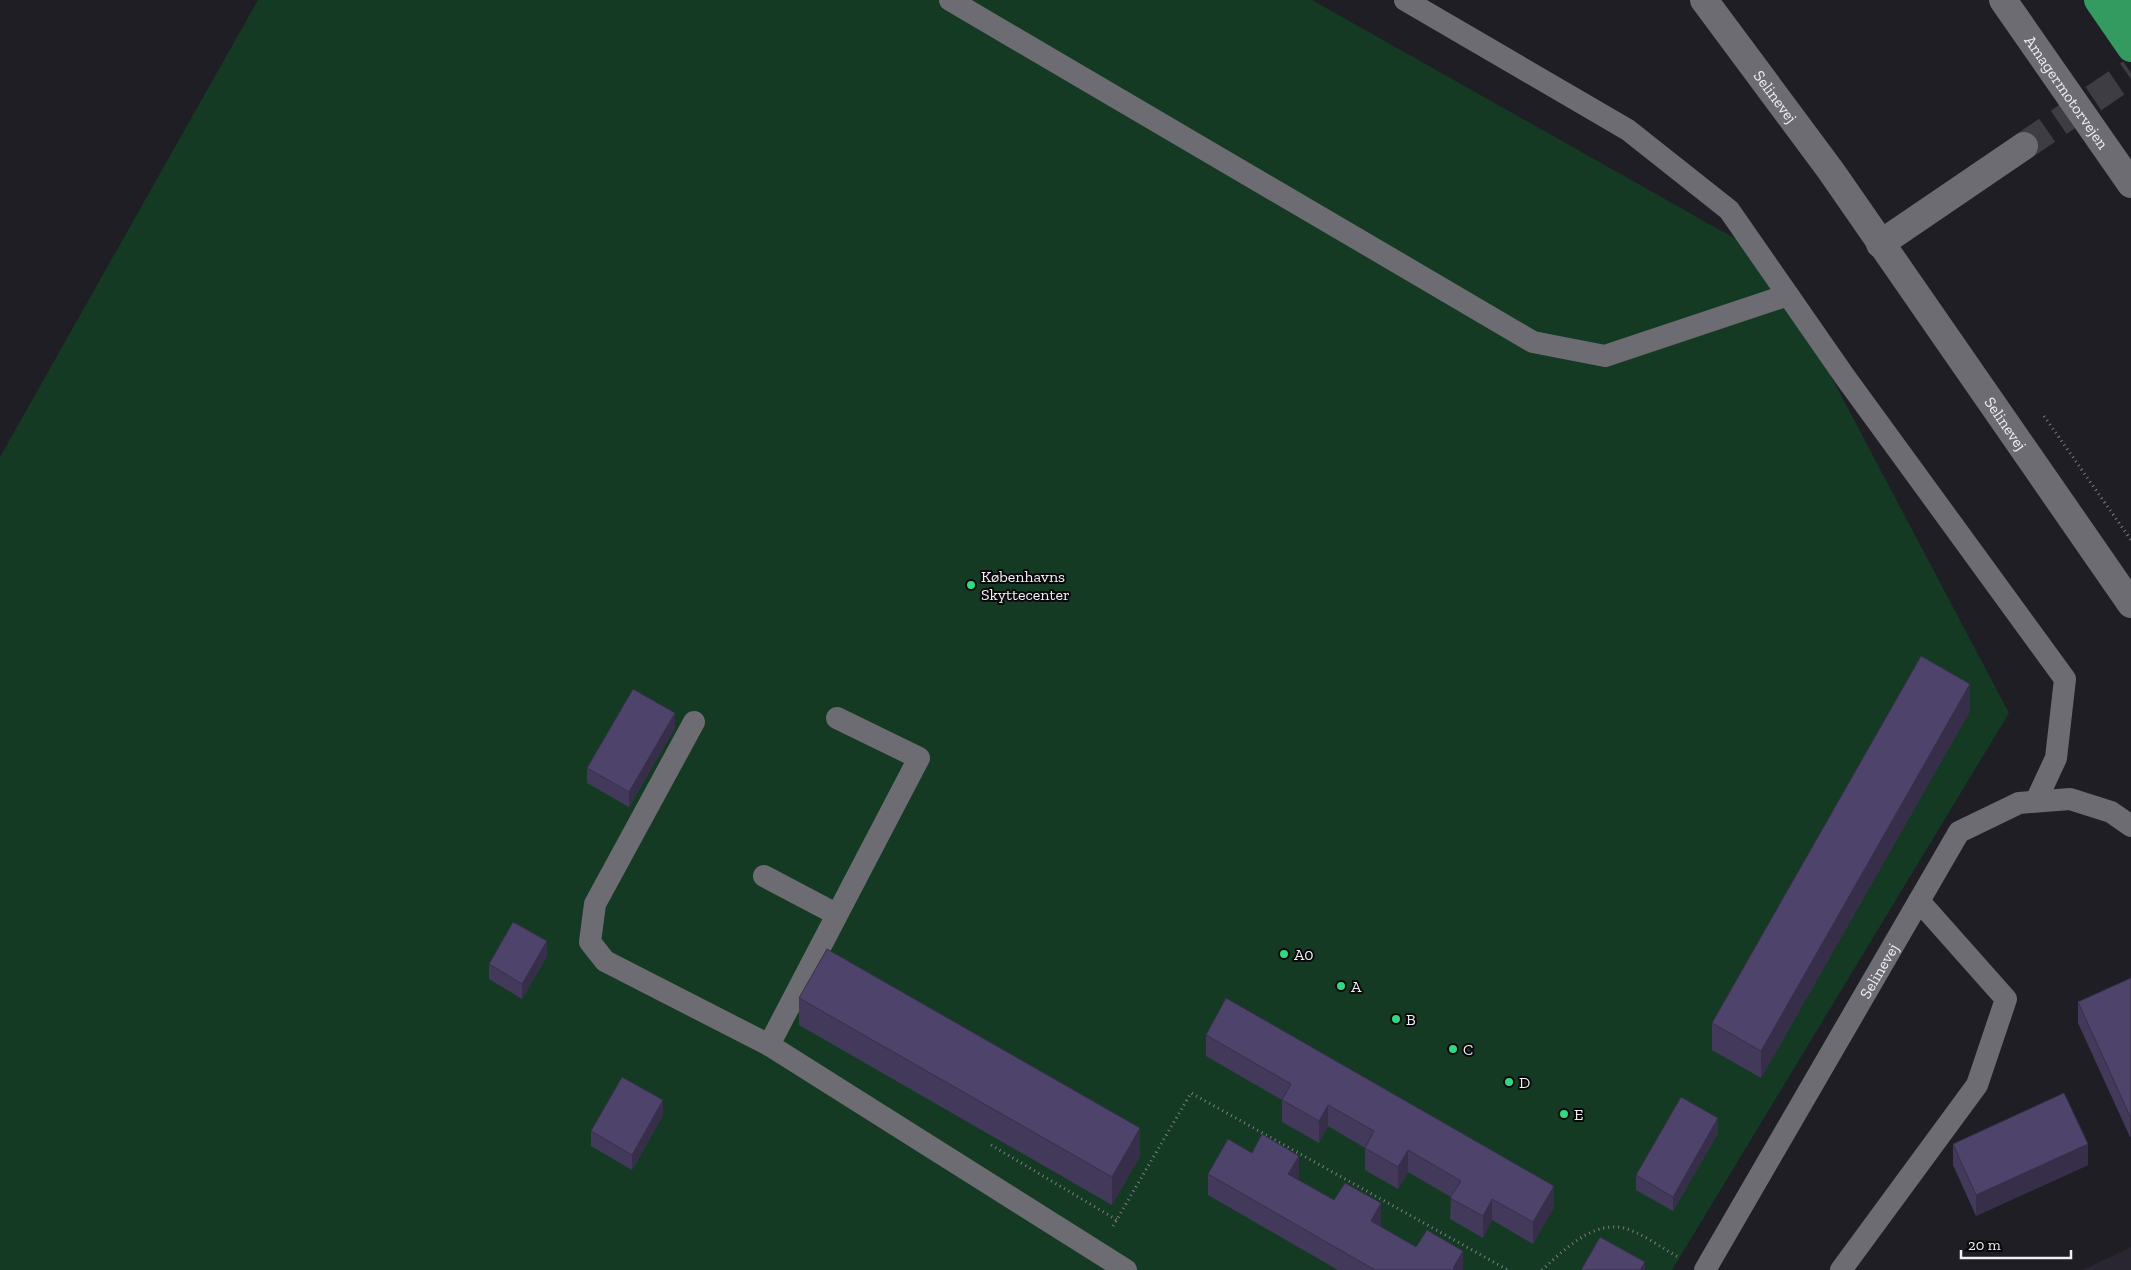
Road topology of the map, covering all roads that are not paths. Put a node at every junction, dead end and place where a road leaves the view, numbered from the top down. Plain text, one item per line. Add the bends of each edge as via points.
1 (950, 0) edge
2 (1405, 0) edge
3 (1704, 0) edge
4 (2003, 0) edge
5 (2098, 0) edge
6 (2125, 0) edge
7 (2131, 10) edge
8 (2131, 48) edge
9 (2024, 146) tunnel mouth
10 (2131, 184) edge
11 (1880, 244) junction
12 (1788, 295) junction
13 (2131, 604) edge
14 (836, 718) dead end
15 (694, 722) dead end
16 (2036, 802) junction
17 (2131, 826) edge
18 (764, 876) dead end
19 (1919, 901) junction
20 (836, 914) junction
21 (768, 1045) junction
22 (1695, 1265) edge
23 (1126, 1270) edge
24 (1841, 1270) edge

1 - 12 lane via 1533,342 1604,356
2 - 12 lane via 1628,130 1729,210
3 - 11 street, Selinevej via 1832,172
4 - 10 street, Amagermotorvejen
5 - 8 highway
6 - 7 highway
9 - 11 street
11 - 13 street, Selinevej
12 - 16 lane via 2065,679 2056,758
14 - 20 lane via 919,758
15 - 21 lane via 595,904 590,942 605,961
16 - 17 lane, Selinevej via 2070,799 2111,812
16 - 19 lane, Selinevej via 2019,803 1959,832
18 - 20 lane
19 - 22 lane, Selinevej
19 - 24 lane via 2006,999 1977,1085
20 - 21 lane
21 - 23 lane

